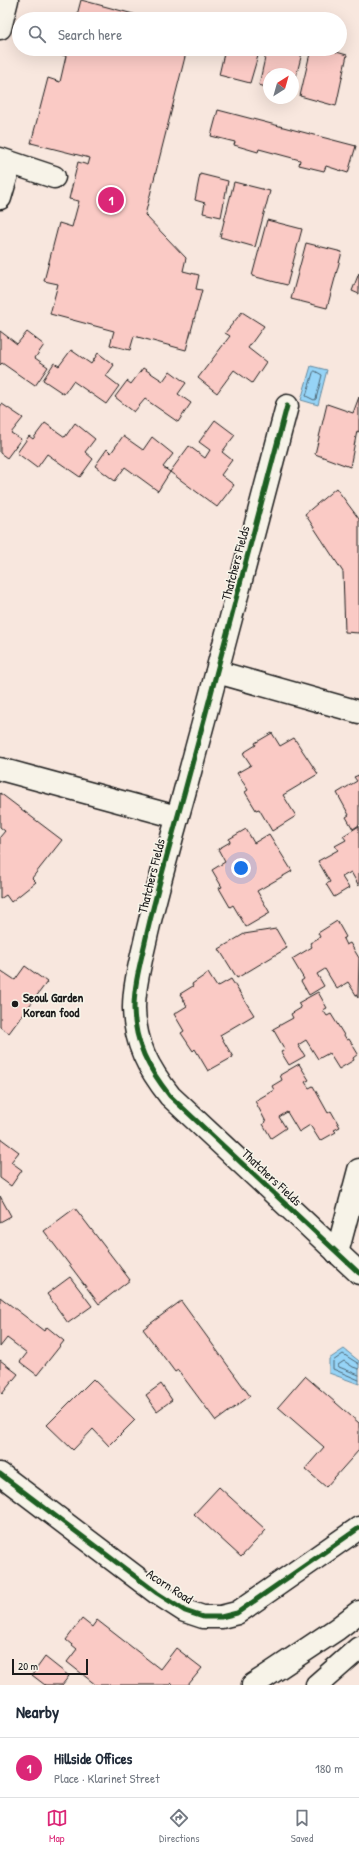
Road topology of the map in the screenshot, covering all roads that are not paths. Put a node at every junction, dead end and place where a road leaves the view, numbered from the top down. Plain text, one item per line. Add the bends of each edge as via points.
1 (7, 0) edge
2 (0, 28) edge
3 (5, 161) edge
4 (54, 177) dead end
5 (0, 198) edge
6 (287, 406) dead end
7 (217, 672) junction
8 (359, 712) edge
9 (0, 769) edge
10 (177, 817) junction
11 (359, 1170) edge
12 (337, 1253) junction
13 (359, 1273) edge
14 (0, 1474) edge
15 (359, 1528) edge
16 (359, 1612) edge
17 (359, 1648) edge
18 (253, 1685) edge
19 (317, 1685) edge

1 - 2 main road
3 - 4 main road
3 - 5 main road
6 - 7 main road, Thatchers Fields
7 - 8 main road
7 - 10 main road, Thatchers Fields
9 - 10 main road
10 - 12 main road, Thatchers Fields via 139,971 134,1006 135,1028 141,1051 152,1073 170,1096
11 - 12 main road
12 - 13 main road, Thatchers Fields
14 - 15 main road, Acorn Road via 157,1593 185,1611 203,1617 221,1617 237,1613
16 - 18 main road
17 - 19 main road

